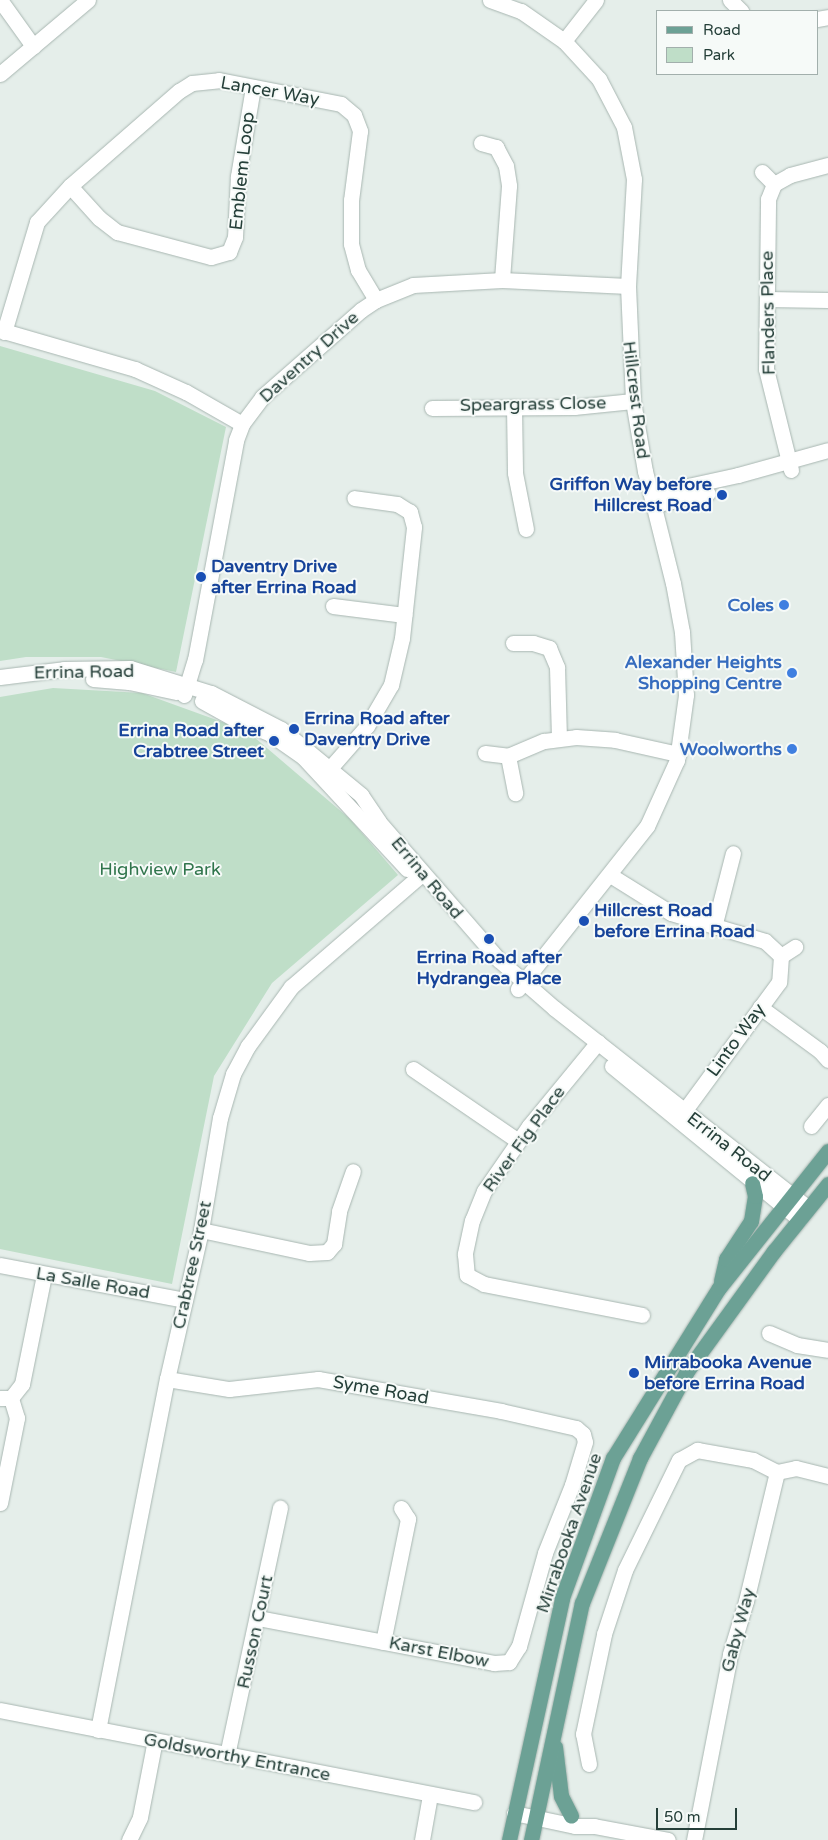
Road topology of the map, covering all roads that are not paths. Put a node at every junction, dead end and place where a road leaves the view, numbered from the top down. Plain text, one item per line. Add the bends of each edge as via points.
1 (0, 0) edge
2 (88, 0) edge
3 (490, 0) edge
4 (596, 0) edge
5 (730, 0) edge
6 (740, 10) edge
7 (564, 41) junction
8 (34, 46) junction
9 (0, 74) edge
10 (253, 87) junction
11 (481, 143) dead end
12 (828, 165) edge
13 (762, 172) dead end
14 (774, 184) junction
15 (70, 186) junction
16 (502, 280) junction
17 (628, 286) junction
18 (767, 298) junction
19 (376, 300) junction
20 (828, 300) edge
21 (2, 331) edge
22 (633, 400) junction
23 (514, 407) junction
24 (432, 408) dead end
25 (242, 424) junction
26 (828, 450) edge
27 (828, 460) edge
28 (789, 466) junction
29 (354, 498) dead end
30 (652, 500) junction
31 (526, 529) dead end
32 (333, 606) dead end
33 (404, 615) junction
34 (514, 643) dead end
35 (0, 677) edge
36 (0, 687) edge
37 (186, 690) junction
38 (558, 738) junction
39 (485, 753) dead end
40 (678, 754) junction
41 (508, 756) junction
42 (327, 772) junction
43 (516, 793) dead end
44 (733, 853) dead end
45 (610, 875) junction
46 (419, 876) junction
47 (714, 926) junction
48 (795, 947) dead end
49 (782, 956) junction
50 (521, 985) junction
51 (760, 1008) junction
52 (595, 1046) junction
53 (828, 1060) edge
54 (413, 1069) dead end
55 (828, 1105) edge
56 (681, 1116) junction
57 (812, 1126) dead end
58 (518, 1141) junction
59 (828, 1151) edge
60 (353, 1171) dead end
61 (752, 1183) junction
62 (828, 1184) edge
63 (786, 1201) junction
64 (804, 1213) junction
65 (201, 1230) junction
66 (0, 1266) edge
67 (44, 1275) junction
68 (719, 1288) junction
69 (185, 1300) junction
70 (642, 1315) dead end
71 (769, 1333) dead end
72 (828, 1350) edge
73 (167, 1379) junction
74 (6, 1398) edge
75 (585, 1442) joint
76 (777, 1472) junction
77 (828, 1476) edge
78 (0, 1503) edge
79 (280, 1508) dead end
80 (401, 1508) dead end
81 (258, 1618) junction
82 (383, 1642) junction
83 (0, 1710) edge
84 (555, 1721) junction
85 (98, 1730) junction
86 (155, 1740) junction
87 (227, 1755) junction
88 (589, 1764) dead end
89 (430, 1795) junction
90 (474, 1802) dead end
91 (515, 1809) junction
92 (536, 1814) junction
93 (571, 1816) junction
94 (594, 1826) junction
95 (129, 1840) edge
96 (422, 1840) edge
97 (509, 1840) edge
98 (531, 1840) edge
99 (668, 1840) edge
100 (694, 1840) edge

1 - 8 street
2 - 8 street
3 - 7 street, Hillcrest Road via 521,11
4 - 7 street
5 - 6 street
7 - 17 street, Hillcrest Road via 599,79 624,126 634,179
8 - 9 street
10 - 15 street, Lancer Way via 219,80 192,84 179,91
10 - 15 street, Emblem Loop via 238,176 235,237 229,252 211,258 117,232 99,218
10 - 19 street, Lancer Way via 341,104 354,114 360,132 351,200 351,244 358,270
11 - 16 street via 496,147 506,166 509,186
12 - 14 street via 790,175
13 - 14 street
14 - 18 street, Flanders Place via 768,199
15 - 21 street, Lancer Way via 38,222
16 - 17 street, Daventry Drive
16 - 19 street, Daventry Drive via 413,285
17 - 22 street, Hillcrest Road
18 - 20 street
18 - 28 street, Flanders Place via 766,369
19 - 25 street, Daventry Drive via 262,397
21 - 25 street via 135,369 186,392
22 - 23 street, Speargrass Close via 591,406
22 - 30 street, Hillcrest Road
23 - 24 street, Speargrass Close
23 - 31 street via 516,473
25 - 37 street, Daventry Drive
26 - 28 street
27 - 28 street
28 - 30 street
29 - 33 street via 397,504 410,512 414,527
30 - 40 street, Hillcrest Road via 682,632 686,695
32 - 33 street
33 - 42 street via 391,686 367,726
34 - 38 street via 533,643 549,648 557,667
35 - 37 street, Errina Road via 64,669 130,668
36 - 37 street, Errina Road via 91,679
37 - 42 street, Errina Road via 235,704 274,724
38 - 40 street via 615,740
38 - 41 street
39 - 41 street
40 - 45 street, Hillcrest Road via 664,793 647,826
41 - 43 street
42 - 46 street, Errina Road
44 - 47 street
45 - 47 street via 671,913
45 - 50 street, Hillcrest Road
46 - 50 street, Errina Road via 475,949
46 - 65 street, Crabtree Street via 291,988 248,1046 234,1074 220,1118
47 - 49 street via 765,941
48 - 49 street
49 - 51 street, Linto Way via 779,982
50 - 52 street, Errina Road
51 - 53 street
51 - 56 street, Linto Way
52 - 56 street, Errina Road
52 - 58 street, River Fig Place
54 - 58 street
55 - 57 street
56 - 61 street, Errina Road
56 - 63 street, Errina Road
58 - 70 street, River Fig Place via 477,1205 465,1254 467,1275 484,1284
59 - 63 main road, Mirrabooka Avenue
60 - 65 street via 339,1211 334,1244 327,1252 309,1253
61 - 63 street, Errina Road
61 - 68 main road via 755,1196 750,1221 726,1259
62 - 64 main road, Mirrabooka Avenue
63 - 64 street, Errina Road
63 - 68 main road, Mirrabooka Avenue
64 - 84 main road, Mirrabooka Avenue via 687,1371 640,1458 582,1603
65 - 69 street, Crabtree Street
66 - 67 street, La Salle Road
67 - 69 street, La Salle Road
67 - 74 street via 22,1384
68 - 91 main road, Mirrabooka Avenue via 613,1458 562,1598
69 - 73 street, Crabtree Street
71 - 72 street via 797,1345
73 - 75 street, Syme Road via 229,1388 318,1378 576,1428 583,1434
73 - 85 street, Crabtree Street
74 - 78 street via 17,1418
75 - 82 street, Karst Elbow via 545,1553 518,1646 509,1662 494,1663
76 - 77 street via 796,1468
76 - 88 street via 753,1460 697,1450 679,1460 625,1570 604,1634 583,1734
76 - 100 street, Gaby Way via 730,1654
79 - 81 street, Russon Court
80 - 82 street via 408,1519
81 - 82 street, Karst Elbow
81 - 87 street, Russon Court
83 - 85 street, Goldsworthy Entrance
84 - 92 main road, Mirrabooka Avenue
84 - 93 main road via 561,1796
85 - 86 street, Goldsworthy Entrance
86 - 87 street, Goldsworthy Entrance
86 - 95 street via 140,1817
87 - 89 street, Goldsworthy Entrance
89 - 90 street, Goldsworthy Entrance
89 - 96 street
91 - 92 street
91 - 97 main road, Mirrabooka Avenue
92 - 93 street
92 - 94 street via 575,1826
92 - 98 main road, Mirrabooka Avenue
93 - 94 street
94 - 99 street

